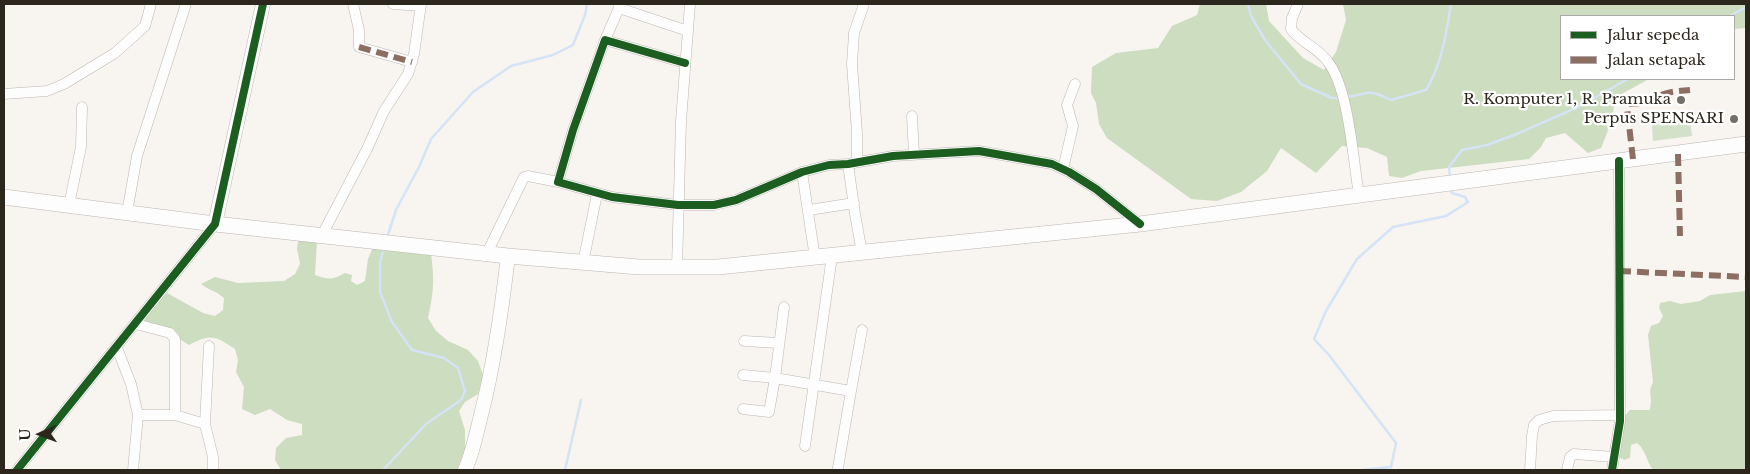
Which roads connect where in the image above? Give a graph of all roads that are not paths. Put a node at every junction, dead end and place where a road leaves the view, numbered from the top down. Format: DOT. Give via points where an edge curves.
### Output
graph roads {
  1 [pos="151,4"];
  2 [pos="186,4"];
  3 [pos="262,4"];
  4 [pos="353,4"];
  5 [pos="393,4"];
  6 [pos="690,4"];
  7 [pos="1298,4"];
  8 [pos="421,5"];
  9 [pos="619,6"];
  10 [pos="863,7"];
  11 [pos="688,31"];
  12 [pos="605,40"];
  13 [pos="412,62"];
  14 [pos="685,63"];
  15 [pos="1074,84"];
  16 [pos="4,94"];
  17 [pos="82,107"];
  18 [pos="912,116"];
  19 [pos="1746,144"];
  20 [pos="914,154"];
  21 [pos="1619,161"];
  22 [pos="852,163"];
  23 [pos="1063,169"];
  24 [pos="802,172"];
  25 [pos="558,182"];
  26 [pos="598,194"];
  27 [pos="1359,195"];
  28 [pos="4,197"];
  29 [pos="854,203"];
  30 [pos="69,205"];
  31 [pos="678,205"];
  32 [pos="809,210"];
  33 [pos="127,213"];
  34 [pos="215,224"];
  35 [pos="1140,224"];
  36 [pos="322,235"];
  37 [pos="487,253"];
  38 [pos="862,253"];
  39 [pos="508,256"];
  40 [pos="832,256"];
  41 [pos="815,258"];
  42 [pos="583,263"];
  43 [pos="677,268"];
  44 [pos="784,307"];
  45 [pos="136,324"];
  46 [pos="862,330"];
  47 [pos="744,341"];
  48 [pos="778,343"];
  49 [pos="209,346"];
  50 [pos="118,348"];
  51 [pos="743,375"];
  52 [pos="775,378"];
  53 [pos="815,384"];
  54 [pos="851,391"];
  55 [pos="743,409"];
  56 [pos="138,415"];
  57 [pos="175,415"];
  58 [pos="1619,415"];
  59 [pos="206,424"];
  60 [pos="805,446"];
  61 [pos="1614,457"];
  62 [pos="838,468"];
  63 [pos="17,470"];
  64 [pos="133,470"];
  65 [pos="214,470"];
  66 [pos="465,470"];
  67 [pos="1530,470"];
  68 [pos="1567,470"];
  69 [pos="1612,470"];
  1 -- 16 [label="street" via="145,26 115,53 48,91"];
  2 -- 33 [label="street" via="137,156"];
  3 -- 34 [label="street"];
  4 -- 13 [label="street" via="359,47"];
  5 -- 8 [label="street"];
  6 -- 11 [label="street"];
  7 -- 27 [label="street" via="1291,29 1326,59 1341,89"];
  8 -- 13 [label="street"];
  9 -- 11 [label="street"];
  9 -- 12 [label="street"];
  10 -- 22 [label="street" via="854,33 852,64 858,133"];
  11 -- 14 [label="street"];
  12 -- 14 [label="street"];
  12 -- 25 [label="street"];
  13 -- 36 [label="street"];
  14 -- 31 [label="street"];
  15 -- 23 [label="street" via="1067,105 1073,126"];
  17 -- 30 [label="street" via="81,147"];
  18 -- 20 [label="street"];
  19 -- 21 [label="main road"];
  20 -- 22 [label="street"];
  20 -- 23 [label="street" via="978,151 1052,164"];
  21 -- 27 [label="main road"];
  21 -- 58 [label="street"];
  22 -- 24 [label="street"];
  22 -- 29 [label="street"];
  23 -- 35 [label="street" via="1096,189"];
  24 -- 31 [label="street" via="736,200 714,205"];
  24 -- 32 [label="street"];
  25 -- 26 [label="street"];
  25 -- 37 [label="street" via="524,177"];
  26 -- 31 [label="street"];
  26 -- 42 [label="street"];
  27 -- 35 [label="main road"];
  28 -- 30 [label="main road"];
  29 -- 32 [label="street"];
  29 -- 38 [label="street"];
  30 -- 33 [label="main road"];
  31 -- 43 [label="street"];
  32 -- 41 [label="street"];
  33 -- 34 [label="main road"];
  34 -- 36 [label="main road"];
  34 -- 45 [label="street"];
  35 -- 38 [label="main road"];
  36 -- 37 [label="main road"];
  37 -- 39 [label="main road"];
  38 -- 40 [label="main road"];
  39 -- 42 [label="main road"];
  39 -- 66 [label="street" via="492,372"];
  40 -- 41 [label="main road"];
  40 -- 53 [label="street"];
  41 -- 43 [label="main road" via="718,268"];
  42 -- 43 [label="main road"];
  44 -- 48 [label="street"];
  45 -- 50 [label="street"];
  45 -- 57 [label="street" via="170,333 175,339"];
  46 -- 54 [label="street"];
  47 -- 48 [label="street"];
  48 -- 52 [label="street"];
  49 -- 59 [label="street"];
  50 -- 56 [label="street"];
  50 -- 63 [label="street"];
  51 -- 52 [label="street"];
  52 -- 53 [label="street"];
  52 -- 55 [label="street" via="769,412"];
  53 -- 54 [label="street"];
  53 -- 60 [label="street"];
  54 -- 62 [label="street"];
  56 -- 57 [label="street"];
  56 -- 64 [label="street"];
  57 -- 59 [label="street"];
  58 -- 61 [label="street"];
  58 -- 67 [label="street" via="1553,416 1539,420 1534,425 1532,436"];
  59 -- 65 [label="street"];
  61 -- 68 [label="street" via="1574,454"];
  61 -- 69 [label="street"];
}
